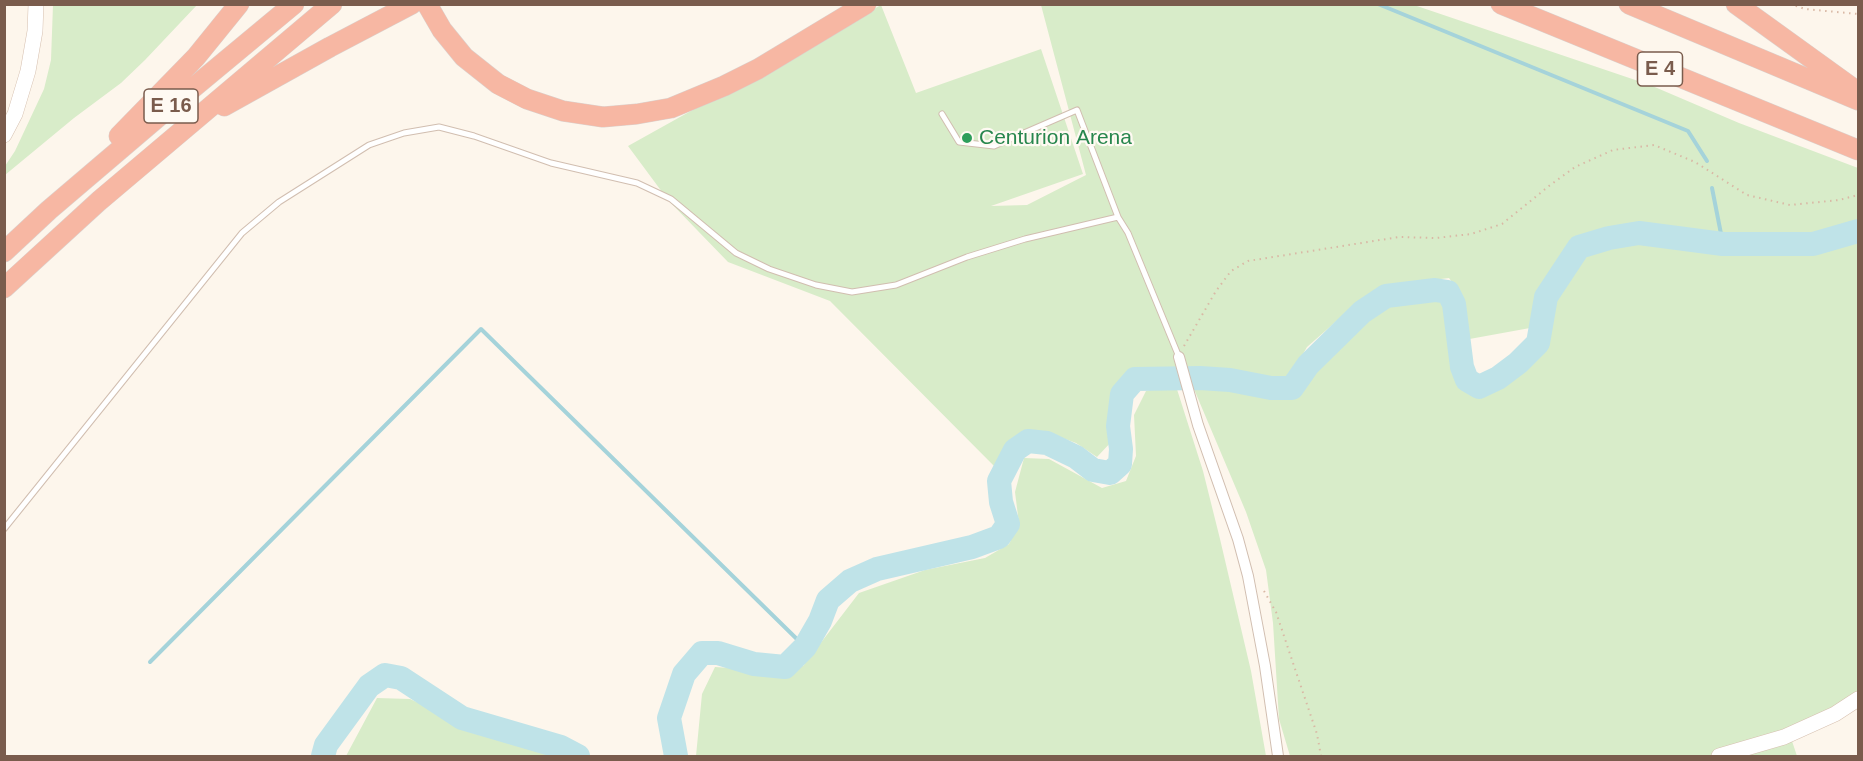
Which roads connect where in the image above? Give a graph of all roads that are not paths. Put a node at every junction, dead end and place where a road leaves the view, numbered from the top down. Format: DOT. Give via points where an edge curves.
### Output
graph roads {
  1 [pos="36,4"];
  2 [pos="239,4"];
  3 [pos="294,4"];
  4 [pos="333,4"];
  5 [pos="412,4"];
  6 [pos="427,4"];
  7 [pos="866,4"];
  8 [pos="1491,4"];
  9 [pos="1501,4"];
  10 [pos="1629,4"];
  11 [pos="1736,4"];
  12 [pos="1520,12"];
  13 [pos="1858,92"];
  14 [pos="1858,100"];
  15 [pos="942,114"];
  16 [pos="180,131"];
  17 [pos="4,135"];
  18 [pos="1858,150"];
  19 [pos="49,210"];
  20 [pos="1118,217"];
  21 [pos="4,252"];
  22 [pos="4,288"];
  23 [pos="1179,357"];
  24 [pos="4,529"];
  25 [pos="1858,699"];
  26 [pos="1278,756"];
  27 [pos="1719,756"];
  1 -- 17 [label="street" via="28,71"];
  2 -- 19 [label="highway" via="196,57"];
  3 -- 19 [label="highway, E 16"];
  4 -- 16 [label="highway, E 16"];
  5 -- 16 [label="highway"];
  6 -- 7 [label="highway" via="464,57 498,84 554,108 603,117 671,108 724,86"];
  8 -- 12 [label="highway"];
  9 -- 12 [label="highway, E 4"];
  10 -- 14 [label="highway, E 4"];
  11 -- 13 [label="highway"];
  12 -- 18 [label="highway, E 4"];
  15 -- 20 [label="lane" via="959,142 994,146 1077,110"];
  16 -- 22 [label="highway, E 16"];
  19 -- 21 [label="highway, E 16"];
  20 -- 23 [label="lane"];
  20 -- 24 [label="lane" via="1025,239 896,285 852,292 807,282 736,253 671,199 637,183 551,163 440,127 404,133 369,145 279,202 242,233"];
  23 -- 26 [label="street" via="1248,576"];
  25 -- 27 [label="street" via="1784,737"];
}
